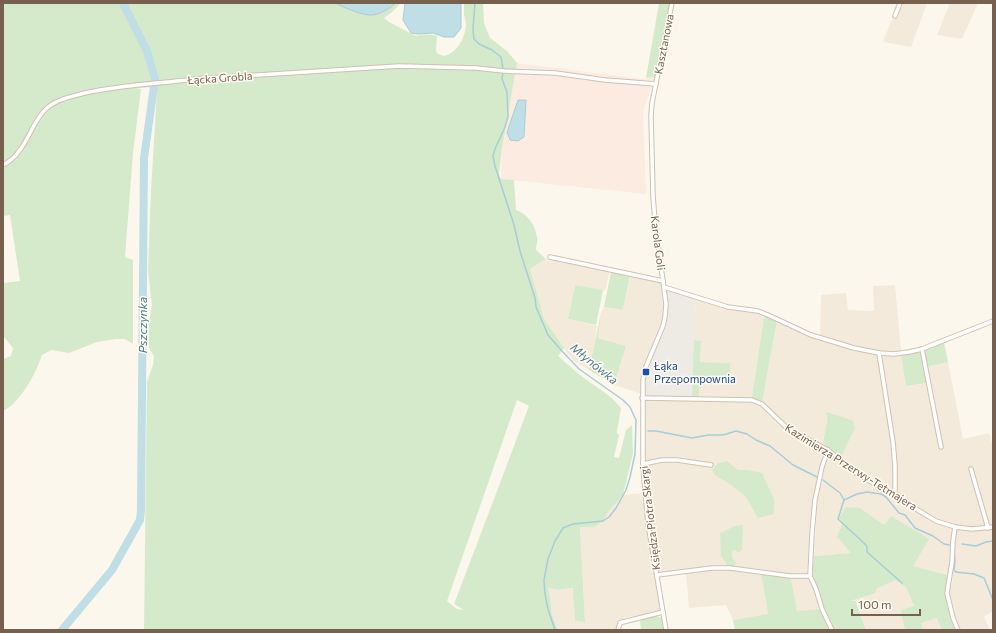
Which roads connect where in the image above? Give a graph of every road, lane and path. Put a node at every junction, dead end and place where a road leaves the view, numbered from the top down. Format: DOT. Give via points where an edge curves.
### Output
graph roads {
  1 [pos="672,3"];
  2 [pos="900,3"];
  3 [pos="895,16"];
  4 [pos="656,84"];
  5 [pos="3,165"];
  6 [pos="550,257"];
  7 [pos="663,281"];
  8 [pos="664,287"];
  9 [pos="993,321"];
  10 [pos="922,349"];
  11 [pos="879,353"];
  12 [pos="642,398"];
  13 [pos="941,447"];
  14 [pos="828,450"];
  15 [pos="643,464"];
  16 [pos="711,465"];
  17 [pos="971,469"];
  18 [pos="894,495"];
  19 [pos="954,527"];
  20 [pos="993,527"];
  21 [pos="988,528"];
  22 [pos="657,575"];
  23 [pos="810,576"];
  24 [pos="663,612"];
  25 [pos="618,630"];
  26 [pos="666,630"];
  27 [pos="832,630"];
  28 [pos="958,630"];
  1 -- 4 [label="street, Kasztanowa"];
  2 -- 3 [label="street"];
  4 -- 5 [label="street, Łącka Grobla" via="555,73 399,66 137,84 70,97 46,108 19,152"];
  4 -- 7 [label="street, Karola Goli" via="651,116 653,196"];
  6 -- 7 [label="street"];
  7 -- 8 [label="street, Karola Goli"];
  8 -- 11 [label="street" via="728,307 768,314 811,335"];
  8 -- 12 [label="street, Karola Goli" via="665,317 645,369"];
  9 -- 10 [label="street"];
  10 -- 11 [label="street" via="894,354"];
  10 -- 13 [label="street"];
  11 -- 18 [label="street" via="893,442"];
  12 -- 14 [label="street, Kazimierza Przerwy-Tetmajera" via="752,400 762,404 788,429"];
  12 -- 15 [label="street, Księdza Piotra Skargi"];
  14 -- 18 [label="street, Kazimierza Przerwy-Tetmajera" via="856,473"];
  14 -- 23 [label="street" via="815,500"];
  15 -- 16 [label="street" via="677,460"];
  15 -- 22 [label="street, Księdza Piotra Skargi" via="648,524"];
  17 -- 21 [label="street"];
  18 -- 19 [label="street, Kazimierza Przerwy-Tetmajera" via="936,521"];
  19 -- 21 [label="street, Kazimierza Przerwy-Tetmajera"];
  19 -- 28 [label="street" via="947,593"];
  20 -- 21 [label="street, Kazimierza Przerwy-Tetmajera"];
  22 -- 23 [label="street" via="730,568"];
  22 -- 24 [label="street, Księdza Piotra Skargi"];
  23 -- 27 [label="street"];
  24 -- 25 [label="street" via="623,622"];
  24 -- 26 [label="street, Księdza Piotra Skargi"];
}
